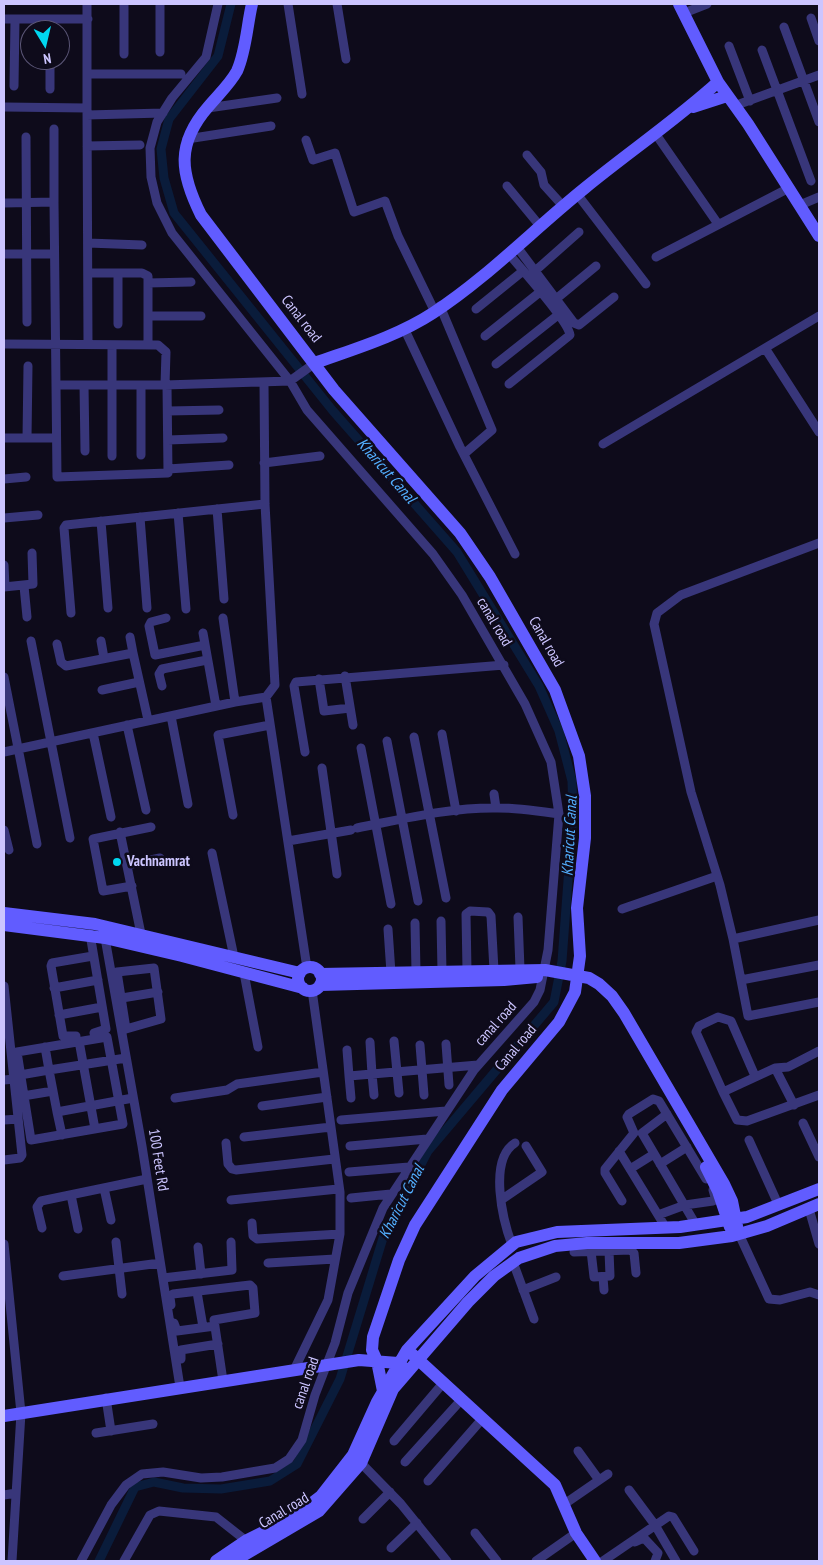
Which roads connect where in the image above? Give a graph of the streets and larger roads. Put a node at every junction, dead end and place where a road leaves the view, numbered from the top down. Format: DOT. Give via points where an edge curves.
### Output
graph roads {
  1 [pos="87,4"];
  2 [pos="124,4"];
  3 [pos="160,4"];
  4 [pos="218,4"];
  5 [pos="252,4"];
  6 [pos="288,4"];
  7 [pos="337,4"];
  8 [pos="707,4"];
  9 [pos="681,8"];
  10 [pos="811,18"];
  11 [pos="4,19"];
  12 [pos="15,19"];
  13 [pos="88,19"];
  14 [pos="50,20"];
  15 [pos="784,27"];
  16 [pos="819,41"];
  17 [pos="730,46"];
  18 [pos="762,50"];
  19 [pos="160,52"];
  20 [pos="124,54"];
  21 [pos="346,59"];
  22 [pos="50,70"];
  23 [pos="87,74"];
  24 [pos="182,74"];
  25 [pos="819,75"];
  26 [pos="804,80"];
  27 [pos="718,82"];
  28 [pos="14,86"];
  29 [pos="50,90"];
  30 [pos="776,91"];
  31 [pos="302,94"];
  32 [pos="277,98"];
  33 [pos="731,101"];
  34 [pos="750,101"];
  35 [pos="4,107"];
  36 [pos="208,108"];
  37 [pos="688,109"];
  38 [pos="87,112"];
  39 [pos="163,113"];
  40 [pos="819,122"];
  41 [pos="271,126"];
  42 [pos="54,129"];
  43 [pos="655,133"];
  44 [pos="26,138"];
  45 [pos="187,139"];
  46 [pos="306,140"];
  47 [pos="140,145"];
  48 [pos="88,146"];
  49 [pos="527,155"];
  50 [pos="811,180"];
  51 [pos="507,186"];
  52 [pos="789,188"];
  53 [pos="577,194"];
  54 [pos="819,197"];
  55 [pos="26,202"];
  56 [pos="54,202"];
  57 [pos="4,203"];
  58 [pos="800,205"];
  59 [pos="563,206"];
  60 [pos="718,224"];
  61 [pos="540,226"];
  62 [pos="579,232"];
  63 [pos="819,236"];
  64 [pos="88,243"];
  65 [pos="142,245"];
  66 [pos="513,251"];
  67 [pos="4,254"];
  68 [pos="26,254"];
  69 [pos="54,254"];
  70 [pos="656,257"];
  71 [pos="596,266"];
  72 [pos="535,271"];
  73 [pos="523,272"];
  74 [pos="118,273"];
  75 [pos="88,274"];
  76 [pos="191,282"];
  77 [pos="148,283"];
  78 [pos="646,284"];
  79 [pos="540,292"];
  80 [pos="614,297"];
  81 [pos="556,299"];
  82 [pos="437,309"];
  83 [pos="476,310"];
  84 [pos="558,314"];
  85 [pos="148,316"];
  86 [pos="201,316"];
  87 [pos="819,316"];
  88 [pos="27,322"];
  89 [pos="118,324"];
  90 [pos="404,328"];
  91 [pos="485,336"];
  92 [pos="4,344"];
  93 [pos="54,344"];
  94 [pos="88,344"];
  95 [pos="112,345"];
  96 [pos="148,345"];
  97 [pos="765,348"];
  98 [pos="496,364"];
  99 [pos="28,366"];
  100 [pos="312,366"];
  101 [pos="264,383"];
  102 [pos="291,384"];
  103 [pos="509,384"];
  104 [pos="56,385"];
  105 [pos="84,385"];
  106 [pos="112,385"];
  107 [pos="141,385"];
  108 [pos="166,385"];
  109 [pos="219,410"];
  110 [pos="168,411"];
  111 [pos="819,432"];
  112 [pos="4,438"];
  113 [pos="27,438"];
  114 [pos="56,438"];
  115 [pos="223,438"];
  116 [pos="168,440"];
  117 [pos="603,444"];
  118 [pos="85,451"];
  119 [pos="140,454"];
  120 [pos="464,454"];
  121 [pos="112,456"];
  122 [pos="320,456"];
  123 [pos="264,463"];
  124 [pos="229,465"];
  125 [pos="168,469"];
  126 [pos="26,477"];
  127 [pos="4,479"];
  128 [pos="264,504"];
  129 [pos="217,509"];
  130 [pos="178,513"];
  131 [pos="38,515"];
  132 [pos="140,517"];
  133 [pos="4,518"];
  134 [pos="101,521"];
  135 [pos="819,544"];
  136 [pos="32,553"];
  137 [pos="515,554"];
  138 [pos="4,566"];
  139 [pos="24,586"];
  140 [pos="4,587"];
  141 [pos="224,599"];
  142 [pos="108,608"];
  143 [pos="147,608"];
  144 [pos="186,609"];
  145 [pos="71,612"];
  146 [pos="27,617"];
  147 [pos="166,618"];
  148 [pos="223,618"];
  149 [pos="203,633"];
  150 [pos="130,638"];
  151 [pos="101,641"];
  152 [pos="31,642"];
  153 [pos="57,644"];
  154 [pos="205,645"];
  155 [pos="133,653"];
  156 [pos="104,658"];
  157 [pos="208,660"];
  158 [pos="504,665"];
  159 [pos="346,676"];
  160 [pos="4,677"];
  161 [pos="319,679"];
  162 [pos="140,682"];
  163 [pos="162,686"];
  164 [pos="102,690"];
  165 [pos="266,697"];
  166 [pos="235,702"];
  167 [pos="216,706"];
  168 [pos="350,708"];
  169 [pos="171,716"];
  170 [pos="148,720"];
  171 [pos="127,725"];
  172 [pos="270,725"];
  173 [pos="353,726"];
  174 [pos="93,733"];
  175 [pos="442,734"];
  176 [pos="414,737"];
  177 [pos="387,741"];
  178 [pos="50,743"];
  179 [pos="361,748"];
  180 [pos="18,749"];
  181 [pos="4,752"];
  182 [pos="305,752"];
  183 [pos="322,768"];
  184 [pos="494,794"];
  185 [pos="188,804"];
  186 [pos="496,808"];
  187 [pos="146,810"];
  188 [pos="456,811"];
  189 [pos="430,814"];
  190 [pos="559,814"];
  191 [pos="233,815"];
  192 [pos="111,817"];
  193 [pos="401,819"];
  194 [pos="375,825"];
  195 [pos="151,827"];
  196 [pos="4,830"];
  197 [pos="120,832"];
  198 [pos="332,833"];
  199 [pos="70,838"];
  200 [pos="288,840"];
  201 [pos="37,844"];
  202 [pos="9,850"];
  203 [pos="212,853"];
  204 [pos="160,858"];
  205 [pos="127,865"];
  206 [pos="337,874"];
  207 [pos="717,876"];
  208 [pos="132,886"];
  209 [pos="446,898"];
  210 [pos="418,901"];
  211 [pos="391,904"];
  212 [pos="622,909"];
  213 [pos="4,913"];
  214 [pos="518,917"];
  215 [pos="819,920"];
  216 [pos="441,921"];
  217 [pos="415,923"];
  218 [pos="4,925"];
  219 [pos="388,929"];
  220 [pos="90,934"];
  221 [pos="141,934"];
  222 [pos="105,938"];
  223 [pos="733,939"];
  224 [pos="94,956"];
  225 [pos="234,957"];
  226 [pos="819,965"];
  227 [pos="520,969"];
  228 [pos="303,970"];
  229 [pos="494,970"];
  230 [pos="467,971"];
  231 [pos="416,972"];
  232 [pos="442,972"];
  233 [pos="244,973"];
  234 [pos="391,973"];
  235 [pos="544,973"];
  236 [pos="98,980"];
  237 [pos="576,980"];
  238 [pos="741,980"];
  239 [pos="314,984"];
  240 [pos="4,986"];
  241 [pos="54,988"];
  242 [pos="158,992"];
  243 [pos="118,999"];
  244 [pos="5,1001"];
  245 [pos="819,1002"];
  246 [pos="102,1007"];
  247 [pos="59,1015"];
  248 [pos="748,1016"];
  249 [pos="731,1021"];
  250 [pos="7,1039"];
  251 [pos="79,1041"];
  252 [pos="394,1041"];
  253 [pos="370,1042"];
  254 [pos="446,1044"];
  255 [pos="420,1045"];
  256 [pos="45,1047"];
  257 [pos="258,1047"];
  258 [pos="346,1050"];
  259 [pos="819,1051"];
  260 [pos="126,1058"];
  261 [pos="112,1060"];
  262 [pos="83,1064"];
  263 [pos="478,1065"];
  264 [pos="447,1068"];
  265 [pos="775,1068"];
  266 [pos="49,1070"];
  267 [pos="422,1070"];
  268 [pos="324,1072"];
  269 [pos="397,1072"];
  270 [pos="372,1074"];
  271 [pos="349,1076"];
  272 [pos="756,1076"];
  273 [pos="17,1077"];
  274 [pos="4,1080"];
  275 [pos="449,1085"];
  276 [pos="53,1091"];
  277 [pos="723,1092"];
  278 [pos="399,1093"];
  279 [pos="374,1095"];
  280 [pos="424,1095"];
  281 [pos="23,1096"];
  282 [pos="819,1096"];
  283 [pos="327,1097"];
  284 [pos="133,1098"];
  285 [pos="175,1098"];
  286 [pos="351,1098"];
  287 [pos="119,1101"];
  288 [pos="794,1105"];
  289 [pos="91,1106"];
  290 [pos="262,1106"];
  291 [pos="446,1111"];
  292 [pos="57,1112"];
  293 [pos="667,1114"];
  294 [pos="18,1118"];
  295 [pos="4,1120"];
  296 [pos="341,1120"];
  297 [pos="803,1123"];
  298 [pos="331,1127"];
  299 [pos="95,1129"];
  300 [pos="62,1135"];
  301 [pos="244,1137"];
  302 [pos="427,1139"];
  303 [pos="749,1140"];
  304 [pos="515,1142"];
  305 [pos="226,1143"];
  306 [pos="350,1146"];
  307 [pos="526,1146"];
  308 [pos="687,1147"];
  309 [pos="619,1151"];
  310 [pos="654,1154"];
  311 [pos="819,1157"];
  312 [pos="334,1159"];
  313 [pos="4,1160"];
  314 [pos="660,1164"];
  315 [pos="409,1166"];
  316 [pos="630,1169"];
  317 [pos="349,1172"];
  318 [pos="147,1179"];
  319 [pos="104,1188"];
  320 [pos="338,1189"];
  321 [pos="819,1189"];
  322 [pos="391,1194"];
  323 [pos="71,1195"];
  324 [pos="351,1198"];
  325 [pos="230,1200"];
  326 [pos="501,1200"];
  327 [pos="622,1201"];
  328 [pos="778,1204"];
  329 [pos="685,1205"];
  330 [pos="814,1207"];
  331 [pos="658,1215"];
  332 [pos="732,1219"];
  333 [pos="111,1220"];
  334 [pos="252,1223"];
  335 [pos="696,1225"];
  336 [pos="42,1228"];
  337 [pos="78,1228"];
  338 [pos="666,1228"];
  339 [pos="340,1234"];
  340 [pos="736,1235"];
  341 [pos="116,1242"];
  342 [pos="231,1242"];
  343 [pos="4,1244"];
  344 [pos="819,1244"];
  345 [pos="512,1245"];
  346 [pos="198,1247"];
  347 [pos="600,1249"];
  348 [pos="574,1252"];
  349 [pos="335,1259"];
  350 [pos="512,1262"];
  351 [pos="160,1263"];
  352 [pos="268,1263"];
  353 [pos="120,1269"];
  354 [pos="636,1273"];
  355 [pos="201,1274"];
  356 [pos="63,1276"];
  357 [pos="556,1277"];
  358 [pos="603,1277"];
  359 [pos="163,1278"];
  360 [pos="523,1290"];
  361 [pos="604,1290"];
  362 [pos="197,1292"];
  363 [pos="122,1294"];
  364 [pos="819,1295"];
  365 [pos="8,1315"];
  366 [pos="534,1320"];
  367 [pos="215,1326"];
  368 [pos="203,1327"];
  369 [pos="218,1344"];
  370 [pos="407,1350"];
  371 [pos="418,1359"];
  372 [pos="377,1361"];
  373 [pos="181,1363"];
  374 [pos="328,1364"];
  375 [pos="403,1367"];
  376 [pos="294,1370"];
  377 [pos="223,1381"];
  378 [pos="444,1382"];
  379 [pos="180,1387"];
  380 [pos="383,1391"];
  381 [pos="106,1398"];
  382 [pos="462,1398"];
  383 [pos="21,1413"];
  384 [pos="4,1416"];
  385 [pos="483,1418"];
  386 [pos="152,1424"];
  387 [pos="111,1431"];
  388 [pos="96,1433"];
  389 [pos="394,1441"];
  390 [pos="578,1451"];
  391 [pos="406,1462"];
  392 [pos="361,1463"];
  393 [pos="608,1474"];
  394 [pos="599,1480"];
  395 [pos="428,1481"];
  396 [pos="629,1490"];
  397 [pos="390,1492"];
  398 [pos="16,1493"];
  399 [pos="4,1495"];
  400 [pos="563,1505"];
  401 [pos="363,1520"];
  402 [pos="417,1524"];
  403 [pos="655,1525"];
  404 [pos="475,1533"];
  405 [pos="576,1533"];
  406 [pos="251,1544"];
  407 [pos="628,1547"];
  408 [pos="391,1548"];
  409 [pos="694,1551"];
  410 [pos="12,1561"];
  411 [pos="81,1561"];
  412 [pos="124,1561"];
  413 [pos="216,1561"];
  414 [pos="234,1561"];
  415 [pos="447,1561"];
  416 [pos="497,1561"];
  417 [pos="539,1561"];
  418 [pos="595,1561"];
  419 [pos="603,1561"];
  420 [pos="655,1561"];
  421 [pos="676,1561"];
  1 -- 13 [label="street"];
  2 -- 20 [label="street"];
  3 -- 19 [label="street"];
  4 -- 39 [label="street, canal road" via="206,57"];
  5 -- 36 [label="street, Canal road" via="238,69"];
  6 -- 31 [label="street"];
  7 -- 21 [label="street"];
  8 -- 9 [label="street"];
  9 -- 27 [label="street"];
  10 -- 16 [label="street"];
  11 -- 12 [label="street"];
  12 -- 14 [label="street"];
  12 -- 28 [label="street"];
  13 -- 14 [label="street"];
  13 -- 23 [label="street"];
  15 -- 26 [label="street"];
  17 -- 34 [label="street"];
  18 -- 30 [label="street"];
  22 -- 29 [label="street"];
  23 -- 24 [label="street"];
  23 -- 38 [label="street"];
  25 -- 26 [label="street"];
  26 -- 30 [label="street"];
  26 -- 40 [label="street"];
  27 -- 33 [label="street"];
  27 -- 37 [label="street"];
  30 -- 34 [label="street"];
  30 -- 50 [label="street"];
  32 -- 36 [label="street"];
  33 -- 34 [label="street"];
  33 -- 37 [label="street"];
  33 -- 52 [label="street"];
  35 -- 38 [label="street"];
  36 -- 45 [label="street, Canal road"];
  37 -- 43 [label="street"];
  38 -- 39 [label="street"];
  38 -- 48 [label="street"];
  39 -- 102 [label="street, canal road" via="150,148 151,177 157,202 172,233"];
  41 -- 45 [label="street"];
  42 -- 56 [label="street"];
  43 -- 53 [label="street"];
  43 -- 60 [label="street"];
  44 -- 55 [label="street"];
  45 -- 100 [label="street, Canal road" via="185,173 189,191 201,215"];
  46 -- 82 [label="street" via="313,160 335,153 354,212 386,201 398,236"];
  47 -- 48 [label="street"];
  48 -- 64 [label="street"];
  49 -- 59 [label="street" via="542,172 544,185"];
  51 -- 61 [label="street"];
  52 -- 58 [label="street"];
  52 -- 60 [label="street"];
  53 -- 59 [label="street"];
  53 -- 78 [label="street"];
  54 -- 58 [label="street"];
  55 -- 56 [label="street"];
  55 -- 57 [label="street"];
  55 -- 68 [label="street"];
  56 -- 69 [label="street"];
  58 -- 63 [label="street"];
  59 -- 61 [label="street"];
  60 -- 70 [label="street"];
  61 -- 66 [label="street"];
  62 -- 72 [label="street"];
  64 -- 65 [label="street"];
  64 -- 75 [label="street"];
  66 -- 72 [label="street"];
  66 -- 73 [label="street"];
  66 -- 82 [label="street"];
  67 -- 68 [label="street"];
  68 -- 69 [label="street"];
  68 -- 88 [label="street"];
  69 -- 93 [label="street"];
  71 -- 81 [label="street"];
  72 -- 81 [label="street"];
  73 -- 79 [label="street"];
  73 -- 83 [label="street"];
  74 -- 75 [label="street"];
  74 -- 77 [label="street" via="146,274"];
  74 -- 89 [label="street"];
  75 -- 94 [label="street"];
  76 -- 77 [label="street"];
  77 -- 85 [label="street"];
  79 -- 84 [label="street"];
  79 -- 91 [label="street"];
  80 -- 81 [label="street" via="579,325"];
  82 -- 90 [label="street"];
  82 -- 120 [label="street" via="492,430"];
  84 -- 98 [label="street"];
  84 -- 103 [label="street" via="570,335"];
  85 -- 86 [label="street"];
  85 -- 96 [label="street"];
  87 -- 97 [label="street"];
  90 -- 100 [label="street"];
  90 -- 120 [label="street"];
  92 -- 93 [label="street"];
  93 -- 94 [label="street"];
  93 -- 104 [label="street"];
  94 -- 95 [label="street"];
  95 -- 96 [label="street"];
  95 -- 106 [label="street"];
  96 -- 108 [label="street" via="158,345 166,352"];
  97 -- 111 [label="street"];
  97 -- 117 [label="street"];
  99 -- 113 [label="street"];
  100 -- 102 [label="street"];
  100 -- 237 [label="street, Canal road" via="460,533 490,577 555,690 579,756 585,796 585,838 577,908 580,956"];
  101 -- 102 [label="street"];
  101 -- 108 [label="street"];
  101 -- 123 [label="street"];
  102 -- 158 [label="street, canal road" via="307,410 433,554"];
  104 -- 105 [label="street"];
  104 -- 114 [label="street"];
  105 -- 106 [label="street"];
  105 -- 118 [label="street"];
  106 -- 107 [label="street"];
  106 -- 121 [label="street"];
  107 -- 108 [label="street"];
  107 -- 119 [label="street"];
  108 -- 110 [label="street"];
  109 -- 110 [label="street"];
  110 -- 116 [label="street"];
  112 -- 113 [label="street"];
  113 -- 114 [label="street"];
  114 -- 125 [label="street" via="57,477 162,474 168,473"];
  115 -- 116 [label="street"];
  116 -- 125 [label="street"];
  120 -- 137 [label="street"];
  122 -- 123 [label="street"];
  123 -- 128 [label="street"];
  124 -- 125 [label="street"];
  126 -- 127 [label="street"];
  128 -- 129 [label="street"];
  128 -- 165 [label="street" via="275,685"];
  129 -- 130 [label="street"];
  129 -- 141 [label="street"];
  130 -- 132 [label="street"];
  130 -- 144 [label="street"];
  131 -- 133 [label="street"];
  132 -- 134 [label="street"];
  132 -- 143 [label="street"];
  134 -- 142 [label="street"];
  134 -- 145 [label="street" via="64,527"];
  135 -- 207 [label="street" via="681,595 657,613 654,624 662,666 691,792"];
  136 -- 139 [label="street" via="33,584"];
  138 -- 140 [label="street"];
  139 -- 140 [label="street"];
  139 -- 146 [label="street"];
  147 -- 154 [label="street" via="151,622 149,626 155,655"];
  148 -- 166 [label="street"];
  149 -- 154 [label="street"];
  150 -- 155 [label="street"];
  151 -- 156 [label="street"];
  152 -- 178 [label="street"];
  153 -- 156 [label="street" via="61,662 66,666"];
  154 -- 157 [label="street"];
  155 -- 156 [label="street"];
  155 -- 162 [label="street"];
  157 -- 163 [label="street" via="162,669 159,674"];
  157 -- 167 [label="street"];
  158 -- 159 [label="street"];
  158 -- 190 [label="street, canal road" via="551,762"];
  159 -- 161 [label="street"];
  159 -- 168 [label="street"];
  160 -- 180 [label="street"];
  161 -- 168 [label="street" via="324,711"];
  161 -- 182 [label="street" via="299,680 294,686"];
  162 -- 164 [label="street"];
  162 -- 170 [label="street"];
  165 -- 166 [label="street"];
  165 -- 172 [label="street"];
  166 -- 167 [label="street"];
  167 -- 169 [label="street"];
  168 -- 173 [label="street"];
  169 -- 170 [label="street"];
  169 -- 185 [label="street"];
  170 -- 171 [label="street"];
  171 -- 174 [label="street"];
  171 -- 187 [label="street"];
  172 -- 191 [label="street" via="218,735"];
  172 -- 200 [label="street"];
  174 -- 178 [label="street"];
  174 -- 192 [label="street"];
  175 -- 188 [label="street"];
  176 -- 189 [label="street"];
  177 -- 193 [label="street"];
  178 -- 180 [label="street"];
  178 -- 199 [label="street"];
  179 -- 194 [label="street"];
  180 -- 181 [label="street"];
  180 -- 201 [label="street"];
  183 -- 198 [label="street"];
  184 -- 186 [label="street"];
  186 -- 188 [label="street"];
  186 -- 190 [label="street"];
  188 -- 189 [label="street"];
  189 -- 193 [label="street"];
  189 -- 209 [label="street"];
  190 -- 235 [label="street, canal road"];
  193 -- 194 [label="street"];
  193 -- 210 [label="street"];
  194 -- 198 [label="street"];
  194 -- 211 [label="street"];
  195 -- 197 [label="street"];
  196 -- 202 [label="street"];
  197 -- 205 [label="street"];
  197 -- 208 [label="street" via="93,839 98,871 104,891"];
  198 -- 200 [label="street"];
  198 -- 206 [label="street"];
  200 -- 228 [label="street"];
  203 -- 225 [label="street"];
  204 -- 205 [label="street"];
  205 -- 208 [label="street"];
  207 -- 212 [label="street"];
  207 -- 223 [label="street"];
  208 -- 221 [label="street"];
  213 -- 221 [label="street" via="95,924"];
  214 -- 227 [label="street"];
  215 -- 223 [label="street"];
  216 -- 232 [label="street"];
  217 -- 231 [label="street"];
  218 -- 220 [label="street"];
  219 -- 234 [label="street"];
  220 -- 222 [label="street"];
  220 -- 224 [label="street"];
  221 -- 225 [label="street"];
  222 -- 233 [label="street"];
  222 -- 243 [label="street, 100 Feet Rd"];
  223 -- 238 [label="street"];
  224 -- 236 [label="street"];
  224 -- 241 [label="street" via="52,963"];
  225 -- 228 [label="street"];
  226 -- 238 [label="street"];
  227 -- 229 [label="street"];
  227 -- 235 [label="street"];
  228 -- 239 [label="street" via="314,968"];
  228 -- 239 [label="street" via="298,982"];
  229 -- 230 [label="street"];
  229 -- 230 [label="street" via="491,916 488,912 470,912 466,914"];
  230 -- 232 [label="street"];
  231 -- 232 [label="street"];
  231 -- 234 [label="street"];
  233 -- 239 [label="street"];
  233 -- 257 [label="street"];
  234 -- 239 [label="street"];
  235 -- 237 [label="street"];
  235 -- 239 [label="street" via="504,980"];
  235 -- 263 [label="street, canal road" via="534,1002"];
  236 -- 241 [label="street"];
  236 -- 246 [label="street"];
  237 -- 332 [label="street" via="593,988 615,1012 700,1156"];
  237 -- 372 [label="street, Canal road" via="569,1007 502,1090 415,1225 373,1337 372,1350"];
  238 -- 248 [label="street"];
  239 -- 268 [label="street"];
  240 -- 244 [label="street"];
  241 -- 247 [label="street"];
  242 -- 243 [label="street"];
  242 -- 243 [label="street" via="154,968 120,971 116,974"];
  242 -- 243 [label="street" via="161,1019 128,1028 125,1027"];
  243 -- 260 [label="street, 100 Feet Rd"];
  244 -- 250 [label="street"];
  245 -- 248 [label="street"];
  246 -- 247 [label="street"];
  246 -- 247 [label="street" via="105,1031 64,1038"];
  248 -- 249 [label="street"];
  249 -- 272 [label="street"];
  249 -- 277 [label="street" via="718,1017 699,1026 696,1032"];
  250 -- 273 [label="street"];
  251 -- 256 [label="street"];
  251 -- 261 [label="street" via="107,1037"];
  251 -- 262 [label="street"];
  252 -- 269 [label="street"];
  253 -- 270 [label="street"];
  254 -- 264 [label="street"];
  255 -- 267 [label="street"];
  256 -- 266 [label="street"];
  256 -- 273 [label="street" via="17,1052"];
  258 -- 271 [label="street"];
  259 -- 265 [label="street" via="788,1067"];
  260 -- 261 [label="street"];
  260 -- 284 [label="street, 100 Feet Rd"];
  261 -- 262 [label="street"];
  261 -- 287 [label="street"];
  262 -- 266 [label="street"];
  262 -- 289 [label="street"];
  263 -- 264 [label="street"];
  263 -- 291 [label="street, canal road"];
  264 -- 267 [label="street"];
  264 -- 275 [label="street"];
  265 -- 272 [label="street"];
  265 -- 288 [label="street"];
  266 -- 273 [label="street"];
  266 -- 276 [label="street"];
  267 -- 269 [label="street"];
  267 -- 280 [label="street"];
  268 -- 283 [label="street"];
  268 -- 285 [label="street" via="237,1084 227,1090"];
  269 -- 270 [label="street"];
  269 -- 278 [label="street"];
  270 -- 271 [label="street"];
  270 -- 279 [label="street"];
  271 -- 286 [label="street"];
  272 -- 277 [label="street"];
  273 -- 274 [label="street"];
  273 -- 281 [label="street"];
  273 -- 294 [label="street"];
  276 -- 281 [label="street"];
  276 -- 292 [label="street"];
  277 -- 288 [label="street" via="737,1120 757,1119"];
  281 -- 300 [label="street" via="31,1140"];
  282 -- 288 [label="street"];
  283 -- 290 [label="street"];
  283 -- 298 [label="street"];
  284 -- 287 [label="street"];
  284 -- 318 [label="street, 100 Feet Rd"];
  287 -- 289 [label="street"];
  287 -- 299 [label="street" via="123,1124"];
  289 -- 292 [label="street"];
  289 -- 299 [label="street"];
  291 -- 296 [label="street"];
  291 -- 302 [label="street, canal road"];
  292 -- 300 [label="street"];
  293 -- 308 [label="street"];
  293 -- 309 [label="street" via="657,1099 629,1114 634,1133"];
  293 -- 310 [label="street" via="642,1133"];
  294 -- 295 [label="street"];
  294 -- 313 [label="street" via="22,1157"];
  297 -- 311 [label="street"];
  298 -- 301 [label="street"];
  298 -- 312 [label="street"];
  299 -- 300 [label="street"];
  302 -- 306 [label="street"];
  302 -- 315 [label="street, canal road"];
  303 -- 328 [label="street"];
  304 -- 326 [label="street" via="504,1155"];
  305 -- 312 [label="street" via="228,1164 236,1170"];
  307 -- 326 [label="street" via="542,1172"];
  308 -- 314 [label="street"];
  308 -- 329 [label="street" via="715,1196 708,1204"];
  309 -- 316 [label="street"];
  309 -- 327 [label="street" via="605,1170"];
  310 -- 314 [label="street"];
  310 -- 316 [label="street"];
  312 -- 320 [label="street"];
  314 -- 329 [label="street"];
  315 -- 317 [label="street"];
  315 -- 322 [label="street, canal road"];
  316 -- 331 [label="street"];
  318 -- 319 [label="street"];
  318 -- 351 [label="street, 100 Feet Rd"];
  319 -- 323 [label="street"];
  319 -- 333 [label="street"];
  320 -- 325 [label="street"];
  320 -- 339 [label="street"];
  321 -- 328 [label="street"];
  322 -- 324 [label="street"];
  322 -- 374 [label="street, canal road" via="348,1293"];
  323 -- 336 [label="street" via="39,1202"];
  323 -- 337 [label="street"];
  326 -- 345 [label="street" via="504,1225"];
  328 -- 332 [label="street"];
  329 -- 331 [label="street"];
  329 -- 335 [label="street"];
  330 -- 340 [label="street, Canal road"];
  330 -- 344 [label="street"];
  331 -- 338 [label="street"];
  332 -- 335 [label="street"];
  332 -- 340 [label="street"];
  334 -- 339 [label="street" via="253,1236 257,1239"];
  335 -- 338 [label="street"];
  338 -- 345 [label="street" via="557,1232"];
  339 -- 349 [label="street"];
  340 -- 347 [label="street, Canal road"];
  340 -- 364 [label="street" via="769,1299 780,1300 810,1292"];
  341 -- 353 [label="street"];
  342 -- 355 [label="street" via="232,1270"];
  343 -- 365 [label="street"];
  345 -- 370 [label="street" via="475,1276"];
  346 -- 355 [label="street"];
  347 -- 348 [label="street"];
  347 -- 350 [label="street, Canal road" via="554,1246"];
  347 -- 354 [label="street" via="632,1251"];
  347 -- 358 [label="street" via="610,1274"];
  347 -- 358 [label="street" via="593,1276"];
  349 -- 352 [label="street"];
  349 -- 376 [label="street" via="328,1300"];
  350 -- 360 [label="street"];
  350 -- 371 [label="street, Canal road" via="481,1289"];
  351 -- 353 [label="street"];
  351 -- 359 [label="street, 100 Feet Rd"];
  353 -- 356 [label="street"];
  353 -- 363 [label="street"];
  355 -- 359 [label="street"];
  357 -- 360 [label="street"];
  358 -- 361 [label="street"];
  359 -- 379 [label="street, 100 Feet Rd"];
  360 -- 366 [label="street"];
  362 -- 367 [label="street" via="250,1285 253,1288 255,1313 216,1319"];
  362 -- 368 [label="street"];
  362 -- 368 [label="street" via="170,1297 174,1329"];
  365 -- 383 [label="street"];
  367 -- 368 [label="street"];
  367 -- 369 [label="street"];
  369 -- 373 [label="street" via="181,1350"];
  369 -- 377 [label="street"];
  370 -- 371 [label="street"];
  370 -- 375 [label="street"];
  371 -- 375 [label="street, Canal road"];
  371 -- 378 [label="street"];
  372 -- 374 [label="street"];
  372 -- 375 [label="street"];
  372 -- 380 [label="street, Canal road"];
  374 -- 376 [label="street"];
  374 -- 411 [label="street, canal road" via="302,1440 289,1459 275,1468 222,1478 163,1472 142,1474 126,1484 111,1505"];
  375 -- 380 [label="street"];
  375 -- 392 [label="street, Canal road"];
  376 -- 377 [label="street"];
  377 -- 379 [label="street"];
  378 -- 382 [label="street"];
  378 -- 389 [label="street"];
  379 -- 381 [label="street"];
  380 -- 406 [label="street" via="353,1455 321,1496"];
  381 -- 383 [label="street"];
  381 -- 387 [label="street"];
  382 -- 385 [label="street"];
  382 -- 391 [label="street"];
  383 -- 384 [label="street"];
  383 -- 398 [label="street"];
  385 -- 395 [label="street"];
  385 -- 400 [label="street" via="555,1485"];
  386 -- 387 [label="street"];
  387 -- 388 [label="street"];
  390 -- 394 [label="street"];
  392 -- 397 [label="street"];
  392 -- 406 [label="street, Canal road" via="319,1511"];
  393 -- 394 [label="street"];
  394 -- 400 [label="street"];
  396 -- 403 [label="street"];
  397 -- 401 [label="street"];
  397 -- 402 [label="street"];
  398 -- 399 [label="street"];
  398 -- 410 [label="street"];
  400 -- 405 [label="street"];
  402 -- 408 [label="street"];
  402 -- 415 [label="street"];
  403 -- 409 [label="street" via="673,1517"];
  403 -- 419 [label="street"];
  403 -- 421 [label="street"];
  404 -- 416 [label="street"];
  405 -- 417 [label="street"];
  405 -- 418 [label="street"];
  406 -- 412 [label="street, Canal road" via="216,1517 159,1511 150,1515"];
  406 -- 413 [label="street"];
  406 -- 414 [label="street"];
  407 -- 420 [label="street" via="644,1538 658,1553"];
}
